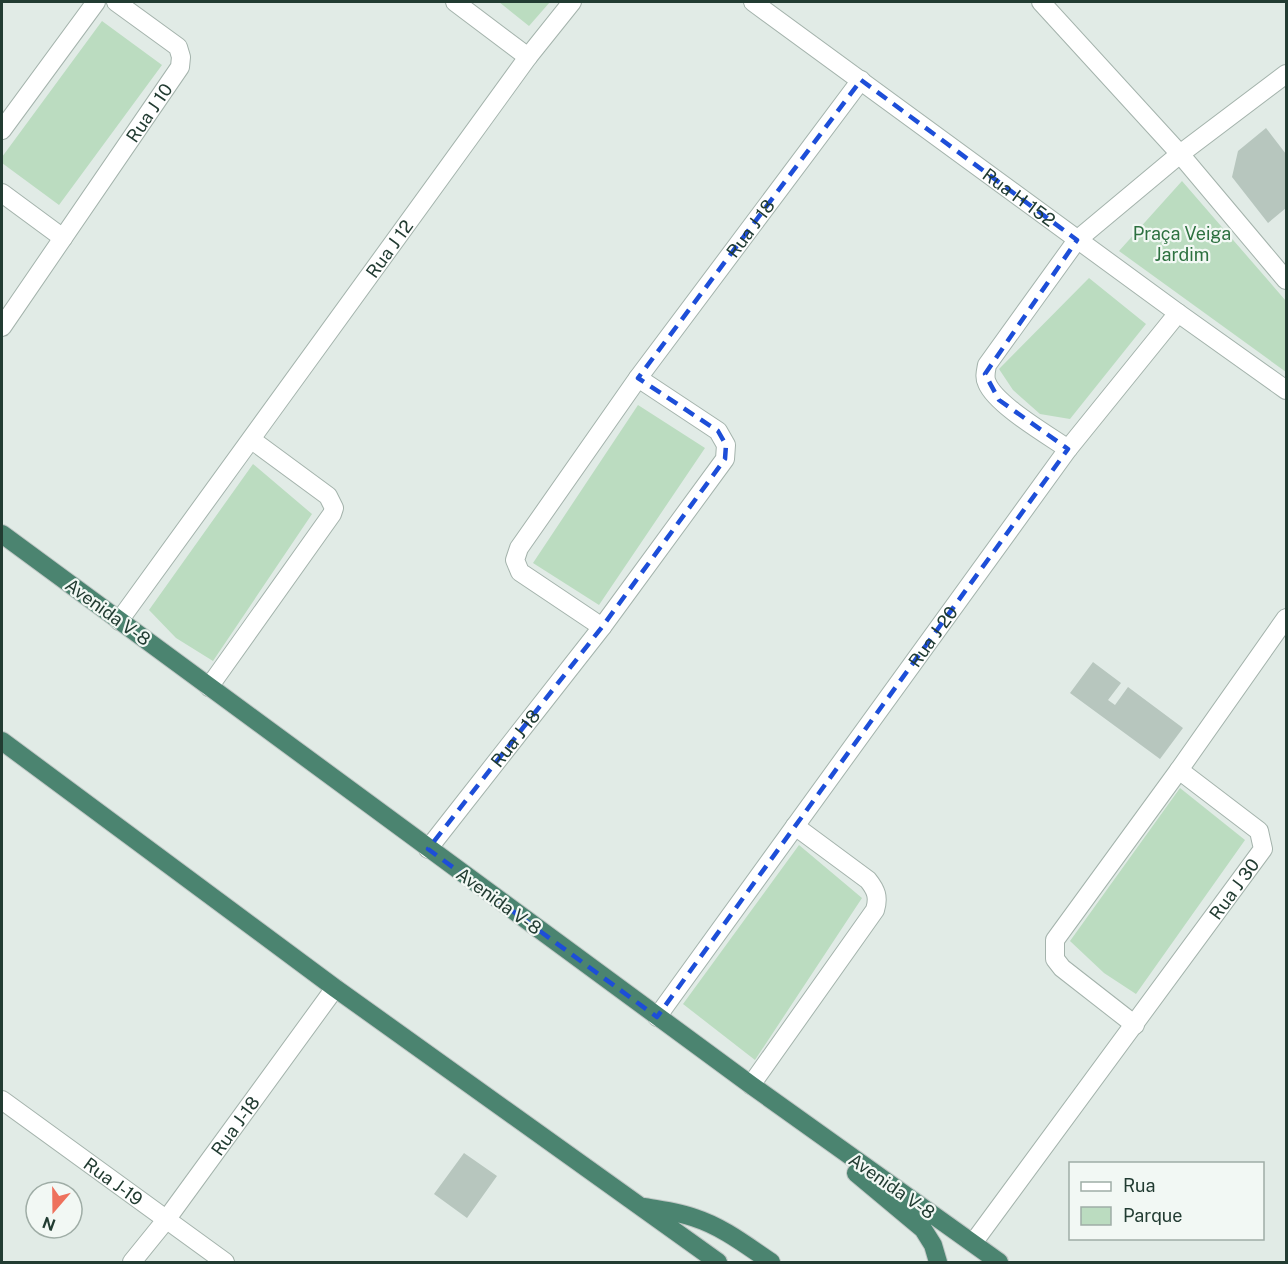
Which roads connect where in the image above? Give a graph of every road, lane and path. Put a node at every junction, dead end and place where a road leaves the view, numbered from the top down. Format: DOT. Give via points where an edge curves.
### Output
graph roads {
  1 [pos="96,2"];
  2 [pos="117,2"];
  3 [pos="455,2"];
  4 [pos="572,2"];
  5 [pos="753,2"];
  6 [pos="1041,2"];
  7 [pos="528,57"];
  8 [pos="1287,74"];
  9 [pos="861,80"];
  10 [pos="2,130"];
  11 [pos="1180,154"];
  12 [pos="2,193"];
  13 [pos="63,238"];
  14 [pos="1077,240"];
  15 [pos="1287,280"];
  16 [pos="1178,313"];
  17 [pos="2,327"];
  18 [pos="638,378"];
  19 [pos="1287,390"];
  20 [pos="252,440"];
  21 [pos="1068,449"];
  22 [pos="2,534"];
  23 [pos="1287,618"];
  24 [pos="119,621"];
  25 [pos="602,627"];
  26 [pos="209,687"];
  27 [pos="2,741"];
  28 [pos="1179,770"];
  29 [pos="795,826"];
  30 [pos="428,849"];
  31 [pos="335,988"];
  32 [pos="657,1017"];
  33 [pos="1134,1025"];
  34 [pos="751,1085"];
  35 [pos="2,1100"];
  36 [pos="840,1149"];
  37 [pos="638,1205"];
  38 [pos="166,1220"];
  39 [pos="973,1244"];
  40 [pos="132,1263"];
  41 [pos="225,1263"];
  42 [pos="718,1263"];
  43 [pos="771,1263"];
  44 [pos="938,1263"];
  45 [pos="999,1263"];
  1 -- 10 [label="street"];
  2 -- 13 [label="street, Rua J 10" via="178,47 180,67"];
  3 -- 7 [label="street"];
  4 -- 7 [label="street, Rua J 12"];
  5 -- 9 [label="street, Rua H 152"];
  6 -- 11 [label="street"];
  7 -- 20 [label="street, Rua J 12"];
  8 -- 11 [label="street"];
  9 -- 14 [label="street, Rua H 152"];
  9 -- 18 [label="street, Rua J 18"];
  11 -- 14 [label="street"];
  11 -- 15 [label="street"];
  12 -- 13 [label="street"];
  13 -- 17 [label="street, Rua J 10"];
  14 -- 16 [label="street, Rua H 152"];
  14 -- 21 [label="street" via="987,365 985,374 999,400"];
  16 -- 19 [label="street, Rua H 152"];
  16 -- 21 [label="street, Rua J 20"];
  18 -- 25 [label="street, Rua J 18" via="519,548 515,560 520,572"];
  18 -- 25 [label="street, Rua J 18" via="718,431 727,452"];
  20 -- 24 [label="street, Rua J 12"];
  20 -- 26 [label="street" via="328,496 334,508"];
  21 -- 29 [label="street, Rua J 20"];
  22 -- 24 [label="highway, Avenida V-8"];
  23 -- 28 [label="street"];
  24 -- 26 [label="highway, Avenida V-8"];
  25 -- 30 [label="street, Rua J 18"];
  26 -- 30 [label="highway, Avenida V-8"];
  27 -- 31 [label="highway"];
  28 -- 33 [label="street" via="1055,940 1055,959 1062,968"];
  28 -- 33 [label="street, Rua J 30" via="1259,831 1263,849"];
  29 -- 32 [label="street, Rua J 20"];
  29 -- 34 [label="street" via="868,880 876,889 878,900 875,910"];
  30 -- 32 [label="highway, Avenida V-8"];
  31 -- 37 [label="highway"];
  31 -- 38 [label="street, Rua J-18"];
  32 -- 34 [label="highway, Avenida V-8"];
  33 -- 39 [label="street, Rua J 30"];
  34 -- 36 [label="highway, Avenida V-8"];
  35 -- 38 [label="street, Rua J-19"];
  36 -- 39 [label="highway, Avenida V-8"];
  36 -- 44 [label="highway" via="846,1163 862,1179 923,1229"];
  37 -- 42 [label="highway"];
  37 -- 43 [label="highway" via="708,1223"];
  38 -- 40 [label="street, Rua J-18"];
  38 -- 41 [label="street, Rua J-19"];
  39 -- 45 [label="highway, Avenida V-8"];
}
